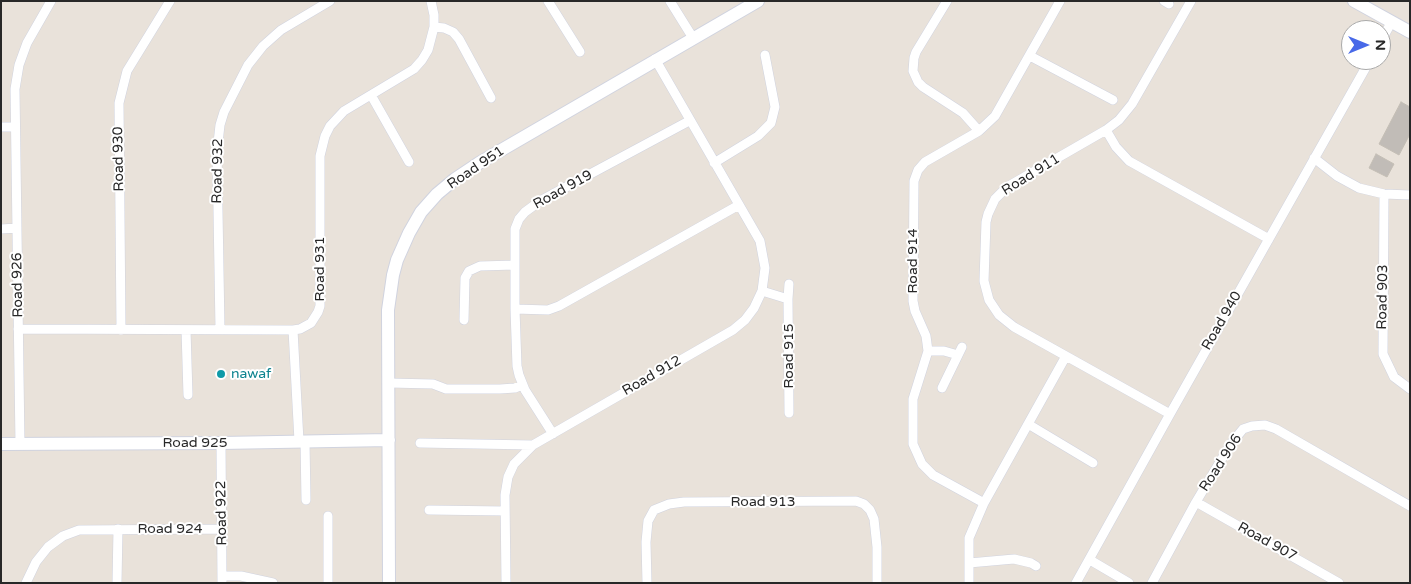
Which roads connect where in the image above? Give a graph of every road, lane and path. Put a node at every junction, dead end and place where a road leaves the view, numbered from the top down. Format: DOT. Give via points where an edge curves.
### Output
graph roads {
  1 [pos="51,1"];
  2 [pos="170,1"];
  3 [pos="330,1"];
  4 [pos="431,1"];
  5 [pos="548,1"];
  6 [pos="670,1"];
  7 [pos="758,1"];
  8 [pos="947,1"];
  9 [pos="1060,1"];
  10 [pos="1191,1"];
  11 [pos="1354,1"];
  12 [pos="1386,20"];
  13 [pos="1391,23"];
  14 [pos="434,27"];
  15 [pos="1410,32"];
  16 [pos="693,38"];
  17 [pos="580,52"];
  18 [pos="765,56"];
  19 [pos="1030,56"];
  20 [pos="656,60"];
  21 [pos="1364,70"];
  22 [pos="371,95"];
  23 [pos="491,98"];
  24 [pos="1113,100"];
  25 [pos="690,121"];
  26 [pos="1,127"];
  27 [pos="15,127"];
  28 [pos="1106,130"];
  29 [pos="979,131"];
  30 [pos="1314,158"];
  31 [pos="409,162"];
  32 [pos="714,163"];
  33 [pos="1384,194"];
  34 [pos="1410,195"];
  35 [pos="739,205"];
  36 [pos="17,228"];
  37 [pos="1,229"];
  38 [pos="1269,239"];
  39 [pos="515,265"];
  40 [pos="789,284"];
  41 [pos="762,291"];
  42 [pos="788,300"];
  43 [pos="515,309"];
  44 [pos="464,320"];
  45 [pos="18,329"];
  46 [pos="220,329"];
  47 [pos="121,330"];
  48 [pos="186,330"];
  49 [pos="293,330"];
  50 [pos="928,351"];
  51 [pos="1066,356"];
  52 [pos="389,383"];
  53 [pos="522,385"];
  54 [pos="942,388"];
  55 [pos="1410,389"];
  56 [pos="188,395"];
  57 [pos="789,413"];
  58 [pos="1170,414"];
  59 [pos="1028,424"];
  60 [pos="553,434"];
  61 [pos="389,440"];
  62 [pos="302,441"];
  63 [pos="221,443"];
  64 [pos="420,443"];
  65 [pos="1,444"];
  66 [pos="20,444"];
  67 [pos="533,446"];
  68 [pos="1093,463"];
  69 [pos="306,500"];
  70 [pos="1196,502"];
  71 [pos="984,503"];
  72 [pos="1410,506"];
  73 [pos="429,510"];
  74 [pos="505,511"];
  75 [pos="328,516"];
  76 [pos="118,529"];
  77 [pos="222,529"];
  78 [pos="1090,560"];
  79 [pos="970,562"];
  80 [pos="1036,566"];
  81 [pos="222,579"];
  82 [pos="26,583"];
  83 [pos="117,583"];
  84 [pos="273,583"];
  85 [pos="328,583"];
  86 [pos="389,583"];
  87 [pos="506,583"];
  88 [pos="647,583"];
  89 [pos="877,583"];
  90 [pos="969,583"];
  91 [pos="1076,583"];
  92 [pos="1129,583"];
  93 [pos="1152,583"];
  94 [pos="1339,583"];
  1 -- 27 [label="street, Road 926" via="32,32 19,65"];
  2 -- 47 [label="street, Road 930" via="127,71 118,104"];
  3 -- 46 [label="street, Road 932" via="281,30 262,46 248,65 224,112 217,152"];
  4 -- 14 [label="street, Road 931"];
  5 -- 17 [label="street"];
  6 -- 16 [label="street"];
  7 -- 16 [label="street, Road 951"];
  8 -- 29 [label="street" via="916,52 913,71 918,82 963,113"];
  9 -- 19 [label="street, Road 914"];
  10 -- 28 [label="street, Road 911" via="1132,104 1120,120"];
  11 -- 12 [label="street"];
  13 -- 15 [label="street"];
  14 -- 22 [label="street, Road 931" via="428,50 414,69"];
  14 -- 23 [label="street" via="444,28 459,39"];
  16 -- 20 [label="street, Road 951"];
  18 -- 32 [label="street" via="775,106 771,123 758,136"];
  19 -- 24 [label="street"];
  19 -- 29 [label="street, Road 914" via="995,116"];
  20 -- 25 [label="street, Road 912"];
  20 -- 52 [label="street, Road 951" via="479,163 437,194 421,212 393,275 388,310"];
  21 -- 30 [label="street, Road 940"];
  22 -- 31 [label="street"];
  22 -- 49 [label="street, Road 931" via="336,118 321,146 320,306 311,323"];
  25 -- 32 [label="street, Road 912"];
  25 -- 39 [label="street, Road 919" via="525,212 515,229"];
  26 -- 27 [label="street"];
  27 -- 36 [label="street, Road 926"];
  28 -- 38 [label="street" via="1129,161"];
  28 -- 51 [label="street, Road 911" via="1007,187 995,199 986,222 984,281 993,308 1006,322"];
  29 -- 50 [label="street, Road 914" via="925,162 914,181 913,301"];
  30 -- 33 [label="street" via="1348,183"];
  30 -- 38 [label="street, Road 940"];
  32 -- 35 [label="street, Road 912"];
  33 -- 34 [label="street"];
  33 -- 55 [label="street, Road 903" via="1383,354 1394,376"];
  35 -- 41 [label="street, Road 912" via="764,254"];
  35 -- 43 [label="street" via="559,306 548,310"];
  36 -- 37 [label="street"];
  36 -- 45 [label="street, Road 926"];
  38 -- 58 [label="street, Road 940"];
  39 -- 43 [label="street, Road 919"];
  39 -- 44 [label="street" via="480,266 469,271 465,278"];
  40 -- 42 [label="street, Road 915"];
  41 -- 42 [label="street"];
  41 -- 60 [label="street, Road 912" via="745,320 732,330"];
  42 -- 57 [label="street, Road 915"];
  43 -- 53 [label="street, Road 919" via="517,366"];
  45 -- 47 [label="street, Road 931"];
  45 -- 66 [label="street, Road 926"];
  46 -- 48 [label="street, Road 931"];
  46 -- 49 [label="street, Road 931"];
  47 -- 48 [label="street, Road 931"];
  48 -- 56 [label="street"];
  49 -- 62 [label="street"];
  50 -- 54 [label="street" via="960,351"];
  50 -- 71 [label="street" via="912,407 915,451 933,475"];
  51 -- 58 [label="street, Road 911"];
  51 -- 59 [label="street"];
  52 -- 53 [label="street" via="500,389"];
  52 -- 61 [label="street, Road 951"];
  53 -- 60 [label="street, Road 919"];
  58 -- 78 [label="street, Road 940"];
  59 -- 68 [label="street"];
  59 -- 71 [label="street"];
  60 -- 67 [label="street, Road 912"];
  61 -- 62 [label="street, Road 925"];
  61 -- 86 [label="street, Road 951"];
  62 -- 63 [label="street, Road 925"];
  62 -- 69 [label="street"];
  63 -- 66 [label="street, Road 925"];
  63 -- 77 [label="street, Road 922"];
  64 -- 67 [label="street"];
  65 -- 66 [label="street, Road 925"];
  67 -- 74 [label="street, Road 912" via="514,464 508,477"];
  70 -- 72 [label="street, Road 906" via="1230,445 1243,430 1265,425"];
  70 -- 93 [label="street, Road 906"];
  70 -- 94 [label="street, Road 907"];
  71 -- 79 [label="street" via="970,538"];
  73 -- 74 [label="street"];
  74 -- 87 [label="street, Road 912"];
  75 -- 85 [label="street"];
  76 -- 77 [label="street, Road 924"];
  76 -- 82 [label="street, Road 924" via="79,530 63,536 42,553"];
  76 -- 83 [label="street, Road 924"];
  77 -- 81 [label="street, Road 922"];
  78 -- 91 [label="street, Road 940"];
  78 -- 92 [label="street"];
  79 -- 80 [label="street" via="1014,559"];
  79 -- 90 [label="street"];
  81 -- 84 [label="street" via="241,576"];
  88 -- 89 [label="street, Road 913" via="648,521 654,510 669,504 856,501 864,504 874,519"];
}
